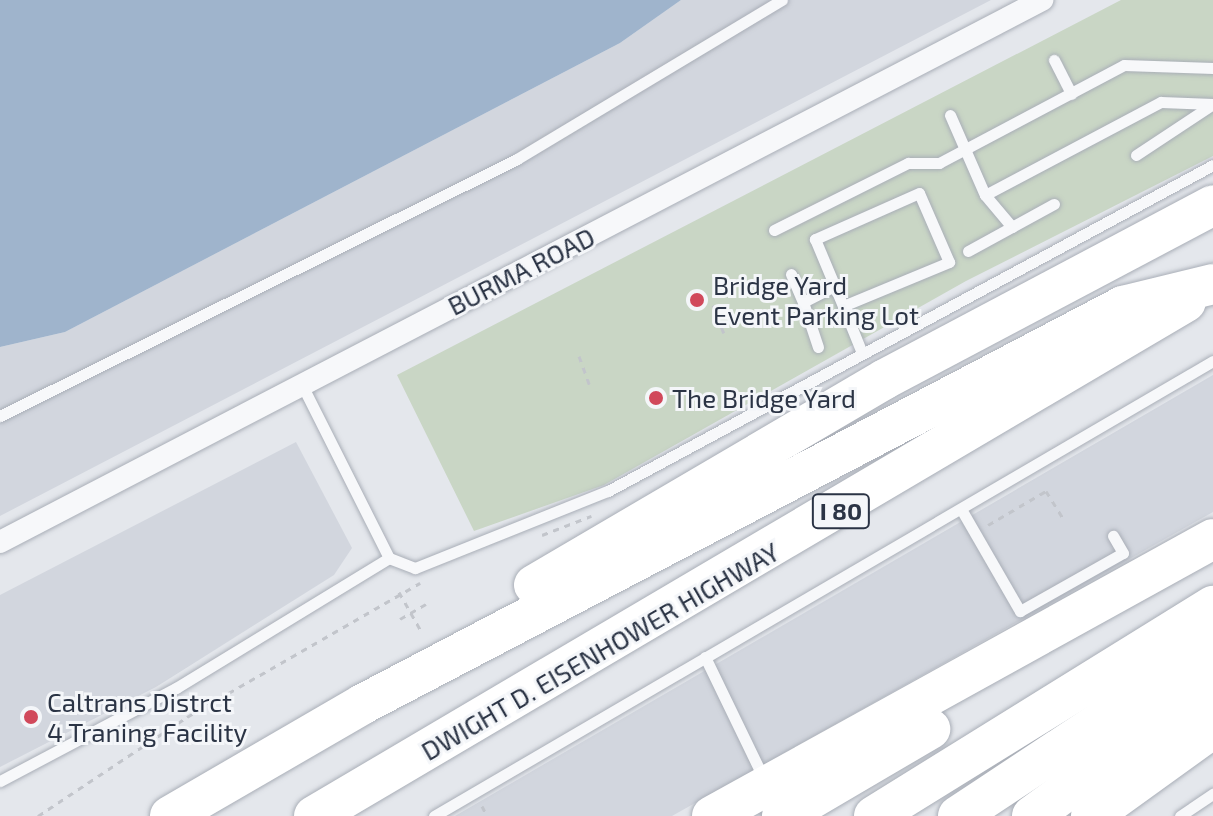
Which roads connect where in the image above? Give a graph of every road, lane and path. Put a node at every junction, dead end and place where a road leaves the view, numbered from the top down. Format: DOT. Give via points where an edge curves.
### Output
graph roads {
  1 [pos="782,0"];
  2 [pos="1042,0"];
  3 [pos="1054,60"];
  4 [pos="1213,68"];
  5 [pos="1071,94"];
  6 [pos="1213,104"];
  7 [pos="950,115"];
  8 [pos="966,150"];
  9 [pos="1136,155"];
  10 [pos="1213,165"];
  11 [pos="985,195"];
  12 [pos="1054,204"];
  13 [pos="1213,205"];
  14 [pos="1012,227"];
  15 [pos="774,230"];
  16 [pos="968,251"];
  17 [pos="791,274"];
  18 [pos="1213,285"];
  19 [pos="834,286"];
  20 [pos="803,302"];
  21 [pos="713,305"];
  22 [pos="843,306"];
  23 [pos="724,333"];
  24 [pos="818,347"];
  25 [pos="862,353"];
  26 [pos="579,356"];
  27 [pos="1213,361"];
  28 [pos="589,384"];
  29 [pos="302,385"];
  30 [pos="0,416"];
  31 [pos="961,509"];
  32 [pos="1063,518"];
  33 [pos="988,525"];
  34 [pos="1113,536"];
  35 [pos="1213,539"];
  36 [pos="0,542"];
  37 [pos="389,558"];
  38 [pos="1213,563"];
  39 [pos="399,592"];
  40 [pos="426,604"];
  41 [pos="1213,606"];
  42 [pos="411,613"];
  43 [pos="400,619"];
  44 [pos="420,629"];
  45 [pos="1213,647"];
  46 [pos="705,657"];
  47 [pos="1213,684"];
  48 [pos="1213,728"];
  49 [pos="0,781"];
  50 [pos="211,792"];
  51 [pos="1213,794"];
  52 [pos="774,801"];
  53 [pos="480,803"];
  54 [pos="170,816"];
  55 [pos="314,816"];
  56 [pos="434,816"];
  57 [pos="487,816"];
  58 [pos="712,816"];
  59 [pos="874,816"];
  60 [pos="958,816"];
  61 [pos="1032,816"];
  62 [pos="1091,816"];
  63 [pos="1180,816"];
  1 -- 30 [label="lane" via="517,159"];
  2 -- 29 [label="street, BURMA ROAD"];
  3 -- 5 [label="lane"];
  4 -- 5 [label="lane" via="1124,65"];
  5 -- 8 [label="lane"];
  6 -- 9 [label="lane"];
  6 -- 11 [label="lane" via="1161,102"];
  7 -- 8 [label="lane"];
  8 -- 11 [label="lane"];
  8 -- 15 [label="lane" via="939,163 908,163"];
  10 -- 25 [label="lane"];
  11 -- 14 [label="lane"];
  12 -- 14 [label="lane"];
  13 -- 50 [label="highway" via="857,395 492,610"];
  14 -- 16 [label="lane"];
  17 -- 20 [label="lane"];
  18 -- 50 [label="highway" via="1123,306 363,704"];
  18 -- 55 [label="highway, DWIGHT D. EISENHOWER HIGHWAY / I 80"];
  19 -- 20 [label="lane"];
  19 -- 22 [label="lane"];
  19 -- 22 [label="lane" via="815,239 919,193 949,262"];
  20 -- 24 [label="lane"];
  21 -- 23 [label="path"];
  22 -- 25 [label="lane"];
  25 -- 37 [label="lane" via="608,491 415,568"];
  26 -- 28 [label="path"];
  27 -- 31 [label="lane"];
  29 -- 36 [label="street, BURMA ROAD"];
  29 -- 37 [label="lane"];
  31 -- 34 [label="lane" via="1020,611 1123,553"];
  31 -- 46 [label="lane"];
  32 -- 33 [label="path" via="1046,491"];
  35 -- 52 [label="highway"];
  37 -- 49 [label="lane" via="176,688"];
  38 -- 52 [label="highway"];
  39 -- 42 [label="path"];
  40 -- 42 [label="path"];
  41 -- 59 [label="highway"];
  42 -- 43 [label="path"];
  42 -- 44 [label="path"];
  45 -- 60 [label="highway"];
  46 -- 52 [label="lane" via="754,748"];
  46 -- 56 [label="lane"];
  47 -- 61 [label="highway"];
  48 -- 62 [label="highway"];
  50 -- 54 [label="highway"];
  51 -- 63 [label="lane"];
  52 -- 58 [label="highway"];
  53 -- 57 [label="path"];
}
